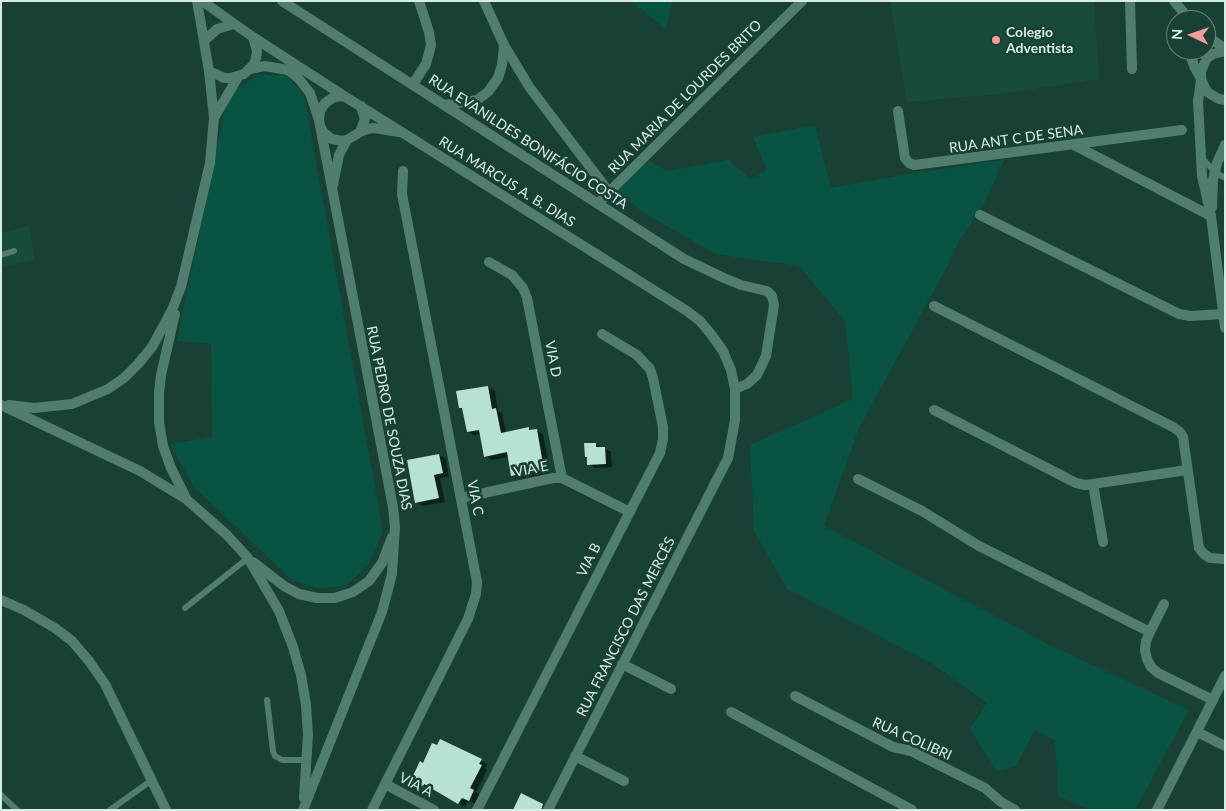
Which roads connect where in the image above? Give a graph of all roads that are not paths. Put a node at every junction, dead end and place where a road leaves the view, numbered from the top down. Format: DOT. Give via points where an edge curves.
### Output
graph roads {
  1 [pos="197,1"];
  2 [pos="202,1"];
  3 [pos="282,1"];
  4 [pos="419,1"];
  5 [pos="484,1"];
  6 [pos="802,1"];
  7 [pos="1130,1"];
  8 [pos="234,24"];
  9 [pos="253,37"];
  10 [pos="204,41"];
  11 [pos="504,45"];
  12 [pos="1225,50"];
  13 [pos="1192,60"];
  14 [pos="1132,69"];
  15 [pos="250,70"];
  16 [pos="209,71"];
  17 [pos="238,77"];
  18 [pos="1201,79"];
  19 [pos="413,84"];
  20 [pos="344,96"];
  21 [pos="1225,100"];
  22 [pos="361,106"];
  23 [pos="445,106"];
  24 [pos="898,111"];
  25 [pos="214,118"];
  26 [pos="319,123"];
  27 [pos="1182,130"];
  28 [pos="360,132"];
  29 [pos="402,132"];
  30 [pos="347,140"];
  31 [pos="1074,144"];
  32 [pos="1225,145"];
  33 [pos="1201,156"];
  34 [pos="403,171"];
  35 [pos="1215,172"];
  36 [pos="1225,178"];
  37 [pos="609,192"];
  38 [pos="332,194"];
  39 [pos="598,204"];
  40 [pos="980,215"];
  41 [pos="1211,216"];
  42 [pos="14,251"];
  43 [pos="1,255"];
  44 [pos="489,262"];
  45 [pos="1221,270"];
  46 [pos="181,287"];
  47 [pos="1223,291"];
  48 [pos="934,306"];
  49 [pos="1222,314"];
  50 [pos="1225,328"];
  51 [pos="602,334"];
  52 [pos="735,390"];
  53 [pos="1,404"];
  54 [pos="934,410"];
  55 [pos="728,458"];
  56 [pos="1187,470"];
  57 [pos="562,478"];
  58 [pos="858,479"];
  59 [pos="1093,484"];
  60 [pos="461,498"];
  61 [pos="186,499"];
  62 [pos="630,512"];
  63 [pos="395,527"];
  64 [pos="1104,542"];
  65 [pos="248,558"];
  66 [pos="1225,559"];
  67 [pos="1,600"];
  68 [pos="1164,604"];
  69 [pos="185,608"];
  70 [pos="1150,632"];
  71 [pos="622,664"];
  72 [pos="1225,676"];
  73 [pos="671,689"];
  74 [pos="795,696"];
  75 [pos="268,700"];
  76 [pos="1213,700"];
  77 [pos="730,712"];
  78 [pos="1197,732"];
  79 [pos="1225,746"];
  80 [pos="575,756"];
  81 [pos="307,760"];
  82 [pos="152,780"];
  83 [pos="624,782"];
  84 [pos="385,784"];
  85 [pos="1,795"];
  86 [pos="303,809"];
  87 [pos="17,810"];
  88 [pos="110,810"];
  89 [pos="166,810"];
  90 [pos="372,810"];
  91 [pos="434,810"];
  92 [pos="476,810"];
  93 [pos="548,810"];
  94 [pos="912,810"];
  95 [pos="1015,810"];
  96 [pos="1157,810"];
  1 -- 10 [label="street"];
  2 -- 8 [label="street, RUA MARCUS A. B. DIAS"];
  3 -- 19 [label="street, RUA EVANILDES BONIFÁCIO COSTA"];
  4 -- 19 [label="street" via="431,45 426,64"];
  5 -- 11 [label="street"];
  6 -- 37 [label="street, RUA MARIA DE LOURDES BRITO"];
  7 -- 14 [label="street"];
  8 -- 9 [label="street, RUA MARCUS A. B. DIAS"];
  8 -- 10 [label="street" via="217,29"];
  9 -- 15 [label="street" via="257,51"];
  9 -- 20 [label="street, RUA MARCUS A. B. DIAS"];
  10 -- 16 [label="street"];
  11 -- 23 [label="street" via="498,78 488,92 477,100"];
  11 -- 37 [label="street" via="550,117"];
  12 -- 18 [label="street" via="1208,58 1201,71"];
  13 -- 18 [label="street"];
  15 -- 17 [label="street"];
  15 -- 26 [label="street, RUA PEDRO DE SOUZA DIAS" via="265,66 288,70 310,93"];
  16 -- 17 [label="street" via="224,78"];
  16 -- 25 [label="street"];
  17 -- 25 [label="street"];
  18 -- 21 [label="street" via="1207,92"];
  18 -- 33 [label="street" via="1198,102"];
  19 -- 23 [label="street, RUA EVANILDES BONIFÁCIO COSTA"];
  20 -- 22 [label="street, RUA MARCUS A. B. DIAS"];
  20 -- 26 [label="street" via="325,102"];
  22 -- 28 [label="street" via="365,119"];
  22 -- 29 [label="street, RUA MARCUS A. B. DIAS"];
  23 -- 39 [label="street, RUA EVANILDES BONIFÁCIO COSTA"];
  24 -- 31 [label="street, RUA ANT C DE SENA" via="905,158 914,165"];
  25 -- 46 [label="street" via="210,163"];
  26 -- 30 [label="street" via="332,139"];
  26 -- 38 [label="street, RUA PEDRO DE SOUZA DIAS"];
  27 -- 31 [label="street, RUA ANT C DE SENA"];
  28 -- 29 [label="street" via="374,128"];
  28 -- 30 [label="street"];
  29 -- 52 [label="street, RUA MARCUS A. B. DIAS" via="688,311 723,351"];
  30 -- 38 [label="street" via="339,155"];
  31 -- 41 [label="street"];
  32 -- 35 [label="street"];
  33 -- 35 [label="lane"];
  33 -- 41 [label="street" via="1204,192"];
  34 -- 60 [label="street, VIA C" via="402,194"];
  35 -- 36 [label="lane"];
  35 -- 41 [label="street"];
  37 -- 39 [label="street, RUA MARIA DE LOURDES BRITO"];
  38 -- 63 [label="street, RUA PEDRO DE SOUZA DIAS"];
  39 -- 52 [label="street, RUA EVANILDES BONIFÁCIO COSTA" via="684,259 741,285 767,291 772,296 774,305 766,356 757,375"];
  40 -- 49 [label="street" via="1178,314"];
  41 -- 45 [label="street" via="1214,247"];
  42 -- 43 [label="lane"];
  44 -- 57 [label="street, VIA D" via="512,275 527,298"];
  45 -- 47 [label="street"];
  46 -- 53 [label="street" via="152,347 124,378 108,389 72,404 53,407"];
  46 -- 61 [label="street" via="158,393 165,453"];
  47 -- 49 [label="street"];
  48 -- 56 [label="street" via="1173,427 1183,437"];
  49 -- 50 [label="street"];
  51 -- 62 [label="street, VIA B" via="637,355 650,369 663,427 660,453"];
  52 -- 55 [label="street, RUA MARCUS A. B. DIAS" via="735,420"];
  53 -- 61 [label="street" via="140,471"];
  54 -- 59 [label="street" via="1076,483"];
  55 -- 71 [label="street, RUA FRANCISCO DAS MERCÊS"];
  56 -- 59 [label="street"];
  56 -- 66 [label="street" via="1200,548 1210,558"];
  57 -- 60 [label="street, VIA E"];
  57 -- 62 [label="street, VIA E"];
  58 -- 70 [label="street" via="979,546"];
  59 -- 64 [label="street"];
  60 -- 84 [label="street, VIA C" via="476,570 475,601"];
  61 -- 65 [label="street"];
  62 -- 92 [label="street, VIA B"];
  63 -- 65 [label="street" via="382,564 369,580 353,592 335,598 298,594"];
  63 -- 86 [label="street, RUA PEDRO DE SOUZA DIAS" via="392,574 384,605"];
  65 -- 69 [label="lane"];
  65 -- 81 [label="street" via="279,611 293,647 306,705"];
  67 -- 82 [label="street" via="55,628 72,641 89,661 105,684"];
  68 -- 70 [label="street"];
  70 -- 76 [label="street" via="1145,650 1151,667"];
  71 -- 73 [label="street"];
  71 -- 80 [label="street, RUA FRANCISCO DAS MERCÊS"];
  72 -- 76 [label="street"];
  74 -- 95 [label="street, RUA COLIBRI" via="893,747 911,751 985,788"];
  75 -- 81 [label="lane" via="275,756 282,760"];
  76 -- 78 [label="street"];
  77 -- 94 [label="street"];
  78 -- 79 [label="street"];
  78 -- 96 [label="street"];
  80 -- 83 [label="street"];
  80 -- 93 [label="street, RUA FRANCISCO DAS MERCÊS"];
  81 -- 86 [label="street"];
  82 -- 88 [label="lane"];
  82 -- 89 [label="street"];
  84 -- 90 [label="street, VIA C"];
  84 -- 91 [label="street, VIA A"];
  85 -- 87 [label="lane"];
}
